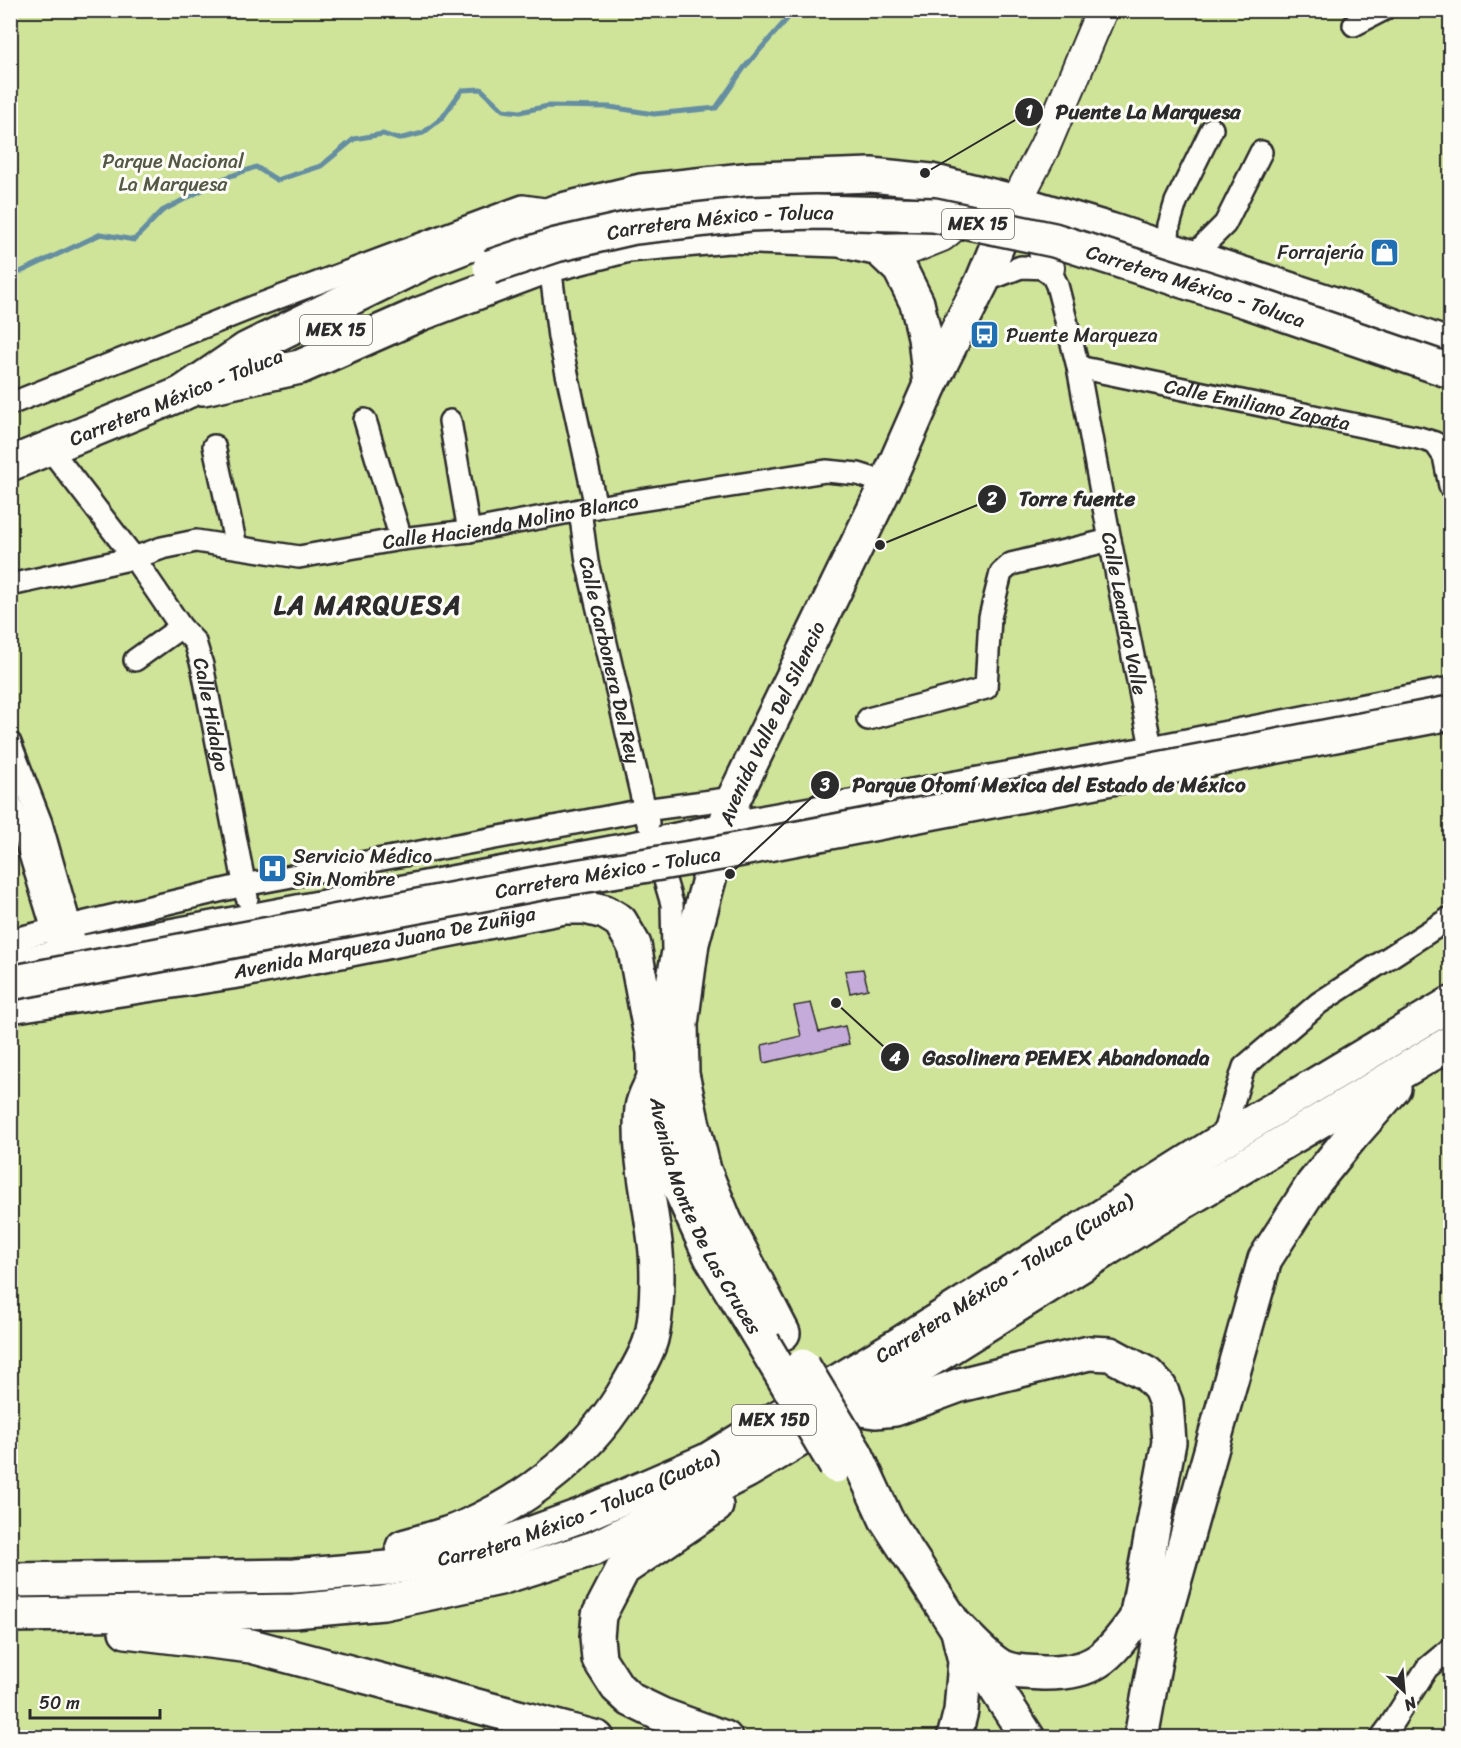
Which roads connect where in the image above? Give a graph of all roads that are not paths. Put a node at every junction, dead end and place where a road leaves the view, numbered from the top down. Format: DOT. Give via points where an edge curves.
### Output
graph roads {
  1 [pos="1102,10"];
  2 [pos="1383,10"];
  3 [pos="1354,26"];
  4 [pos="1212,129"];
  5 [pos="1261,152"];
  6 [pos="1016,203"];
  7 [pos="558,211"];
  8 [pos="879,249"];
  9 [pos="1179,253"];
  10 [pos="550,265"];
  11 [pos="1049,268"];
  12 [pos="982,282"];
  13 [pos="1450,346"];
  14 [pos="1078,367"];
  15 [pos="1450,371"];
  16 [pos="930,385"];
  17 [pos="181,394"];
  18 [pos="10,404"];
  19 [pos="365,420"];
  20 [pos="450,421"];
  21 [pos="214,446"];
  22 [pos="50,449"];
  23 [pos="10,464"];
  24 [pos="887,483"];
  25 [pos="1450,486"];
  26 [pos="588,508"];
  27 [pos="470,531"];
  28 [pos="401,539"];
  29 [pos="1110,540"];
  30 [pos="236,546"];
  31 [pos="134,558"];
  32 [pos="10,585"];
  33 [pos="181,627"];
  34 [pos="135,660"];
  35 [pos="1450,688"];
  36 [pos="1412,694"];
  37 [pos="1450,713"];
  38 [pos="868,719"];
  39 [pos="1450,732"];
  40 [pos="10,742"];
  41 [pos="1151,747"];
  42 [pos="10,802"];
  43 [pos="644,810"];
  44 [pos="730,810"];
  45 [pos="24,827"];
  46 [pos="653,839"];
  47 [pos="244,885"];
  48 [pos="251,914"];
  49 [pos="1450,918"];
  50 [pos="65,938"];
  51 [pos="10,940"];
  52 [pos="10,960"];
  53 [pos="10,983"];
  54 [pos="1450,1004"];
  55 [pos="10,1006"];
  56 [pos="1447,1052"];
  57 [pos="663,1068"];
  58 [pos="1221,1141"];
  59 [pos="853,1408"];
  60 [pos="747,1471"];
  61 [pos="294,1576"];
  62 [pos="10,1580"];
  63 [pos="15,1615"];
  64 [pos="957,1627"];
  65 [pos="1450,1649"];
  66 [pos="597,1737"];
  67 [pos="725,1737"];
  68 [pos="954,1737"];
  69 [pos="1028,1737"];
  70 [pos="1141,1737"];
  71 [pos="1381,1737"];
  1 -- 6 [label="main road" via="1045,146"];
  2 -- 3 [label="street"];
  4 -- 9 [label="street" via="1176,202 1169,225"];
  5 -- 9 [label="street" via="1225,224"];
  6 -- 7 [label="main road" via="931,181 871,175 753,179 641,191"];
  6 -- 8 [label="main road" via="912,248"];
  6 -- 9 [label="main road"];
  6 -- 11 [label="main road" via="1042,244"];
  6 -- 12 [label="main road, Avenida Valle Del Silencio"];
  7 -- 17 [label="main road" via="427,261 247,349"];
  7 -- 18 [label="street" via="523,206"];
  8 -- 10 [label="main road" via="839,240 729,236 628,245"];
  8 -- 16 [label="main road" via="900,269 917,303"];
  9 -- 13 [label="main road" via="1337,304"];
  10 -- 17 [label="main road" via="420,314 300,367"];
  10 -- 26 [label="street, Calle Carbonera Del Rey"];
  11 -- 12 [label="street" via="1021,267"];
  11 -- 14 [label="street, Calle Leandro Valle" via="1058,285"];
  12 -- 16 [label="main road, Avenida Valle Del Silencio"];
  14 -- 25 [label="street, Calle Emiliano Zapata" via="1435,443 1444,456"];
  14 -- 29 [label="street, Calle Leandro Valle"];
  15 -- 17 [label="main road, Carretera México - Toluca / MEX 15, bridge" via="1054,240 934,215 816,212 750,214 635,227 556,245 490,267"];
  16 -- 24 [label="main road, Avenida Valle Del Silencio"];
  17 -- 22 [label="main road, Carretera México - Toluca / MEX 15"];
  19 -- 28 [label="street"];
  20 -- 27 [label="street"];
  21 -- 30 [label="street"];
  22 -- 23 [label="main road, Carretera México - Toluca / MEX 15"];
  22 -- 31 [label="street, Calle Hidalgo"];
  24 -- 26 [label="street, Calle Hacienda Molino Blanco" via="858,474 826,471"];
  24 -- 44 [label="main road, Avenida Valle Del Silencio"];
  26 -- 27 [label="street, Calle Hacienda Molino Blanco"];
  26 -- 43 [label="street, Calle Carbonera Del Rey" via="587,562"];
  27 -- 28 [label="street, Calle Hacienda Molino Blanco"];
  28 -- 30 [label="street, Calle Hacienda Molino Blanco" via="299,557"];
  29 -- 38 [label="street" via="1011,564 1001,573 990,617 986,688"];
  29 -- 41 [label="street, Calle Leandro Valle"];
  30 -- 31 [label="street, Calle Hacienda Molino Blanco" via="196,541"];
  31 -- 32 [label="street, Calle Hacienda Molino Blanco"];
  31 -- 33 [label="street, Calle Hidalgo"];
  33 -- 34 [label="street"];
  33 -- 47 [label="street, Calle Hidalgo" via="195,642 202,664"];
  35 -- 36 [label="street"];
  36 -- 39 [label="street"];
  36 -- 41 [label="street"];
  37 -- 53 [label="main road, Carretera México - Toluca, bridge" via="722,853 551,881"];
  40 -- 45 [label="street"];
  41 -- 44 [label="street"];
  42 -- 45 [label="street"];
  43 -- 44 [label="street"];
  43 -- 46 [label="street, Calle Carbonera Del Rey"];
  43 -- 47 [label="street"];
  44 -- 46 [label="street"];
  44 -- 57 [label="main road, Avenida Valle Del Silencio" via="692,944 681,1024"];
  45 -- 50 [label="street"];
  46 -- 48 [label="street"];
  46 -- 57 [label="street, Calle Carbonera Del Rey" via="672,904 673,951"];
  47 -- 48 [label="street, Calle Hidalgo"];
  47 -- 50 [label="street"];
  48 -- 50 [label="street"];
  49 -- 58 [label="street" via="1319,1003 1244,1067"];
  50 -- 51 [label="street"];
  50 -- 52 [label="street"];
  54 -- 58 [label="main road, Carretera México - Toluca (Cuota) / MEX 15D"];
  55 -- 57 [label="main road, Avenida Marqueza Juana De Zuñiga" via="244,970 564,907 585,907 620,921 634,945"];
  56 -- 59 [label="main road, Carretera México - Toluca (Cuota) / MEX 15D" via="1155,1219"];
  56 -- 70 [label="main road" via="1393,1089 1350,1138 1313,1184 1266,1259 1161,1632"];
  57 -- 61 [label="main road" via="642,1106 643,1155 656,1254 651,1339 621,1398 567,1461 502,1508 462,1528"];
  57 -- 64 [label="main road, Avenida Monte De Las Cruces, bridge" via="661,1122 680,1190 711,1257 773,1338 846,1460"];
  58 -- 61 [label="main road, Carretera México - Toluca (Cuota) / MEX 15D" via="706,1461 582,1515 486,1550 388,1568"];
  59 -- 60 [label="main road, Carretera México - Toluca (Cuota) / MEX 15D"];
  59 -- 64 [label="main road" via="895,1409 960,1385 1089,1353 1110,1354 1147,1374 1160,1388 1166,1403 1169,1442 1136,1619 1119,1642 1089,1667 1064,1673 1015,1671 991,1659"];
  60 -- 63 [label="main road, Carretera México - Toluca (Cuota) / MEX 15D" via="595,1548 500,1578 383,1603 294,1611"];
  60 -- 67 [label="main road" via="722,1502 623,1569 599,1615 597,1636 599,1659 617,1687 631,1700"];
  61 -- 62 [label="main road, Carretera México - Toluca (Cuota) / MEX 15D"];
  63 -- 66 [label="main road" via="251,1646"];
  64 -- 68 [label="main road" via="965,1661 961,1711"];
  64 -- 69 [label="main road"];
  65 -- 71 [label="street" via="1427,1668"];
}
